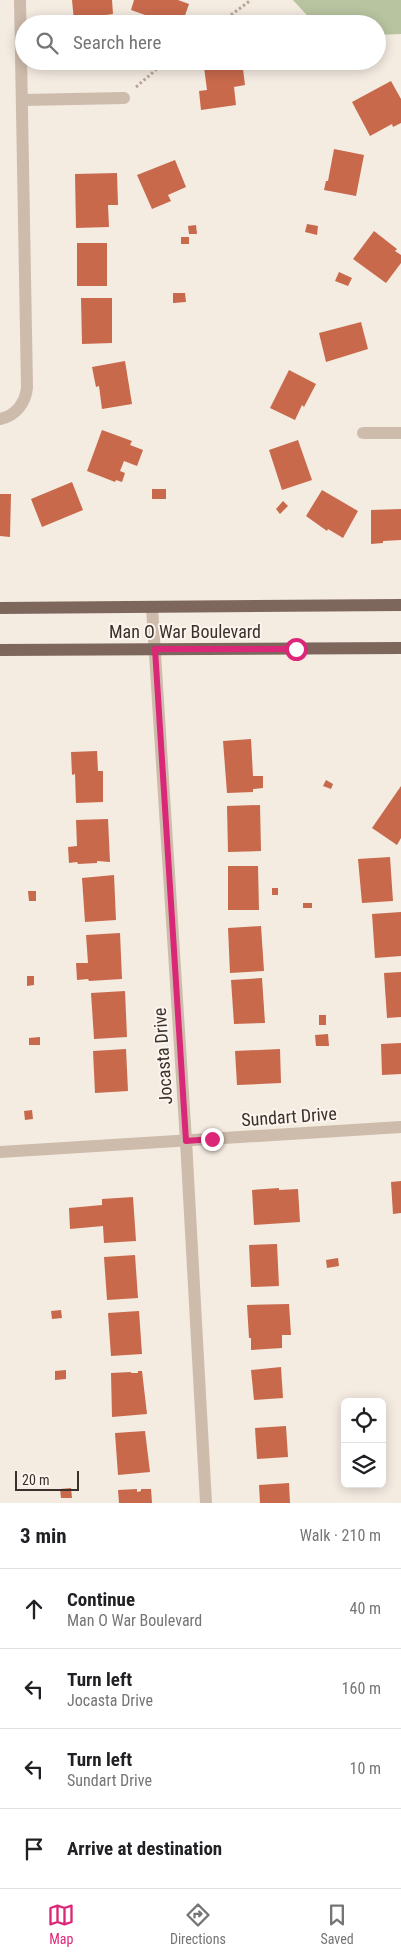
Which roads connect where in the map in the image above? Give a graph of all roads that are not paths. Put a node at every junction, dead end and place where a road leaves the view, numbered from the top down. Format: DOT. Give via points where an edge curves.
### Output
graph roads {
  1 [pos="20,0"];
  2 [pos="20,15"];
  3 [pos="22,70"];
  4 [pos="124,98"];
  5 [pos="23,100"];
  6 [pos="0,419"];
  7 [pos="363,433"];
  8 [pos="401,433"];
  9 [pos="401,605"];
  10 [pos="152,607"];
  11 [pos="0,608"];
  12 [pos="401,648"];
  13 [pos="155,649"];
  14 [pos="0,650"];
  15 [pos="401,1127"];
  16 [pos="186,1141"];
  17 [pos="0,1152"];
  18 [pos="206,1503"];
  1 -- 2 [label="street"];
  3 -- 5 [label="street"];
  4 -- 5 [label="street"];
  5 -- 6 [label="street" via="27,387 24,402 12,414"];
  7 -- 8 [label="street"];
  9 -- 10 [label="main road, Man O War Boulevard"];
  10 -- 11 [label="main road, Man O War Boulevard"];
  10 -- 13 [label="street, Jocasta Drive"];
  12 -- 13 [label="main road, Man O War Boulevard"];
  13 -- 14 [label="main road, Man O War Boulevard"];
  13 -- 16 [label="street, Jocasta Drive"];
  15 -- 16 [label="street, Sundart Drive"];
  16 -- 17 [label="street, Sundart Drive"];
  16 -- 18 [label="street, Jocasta Drive"];
}
